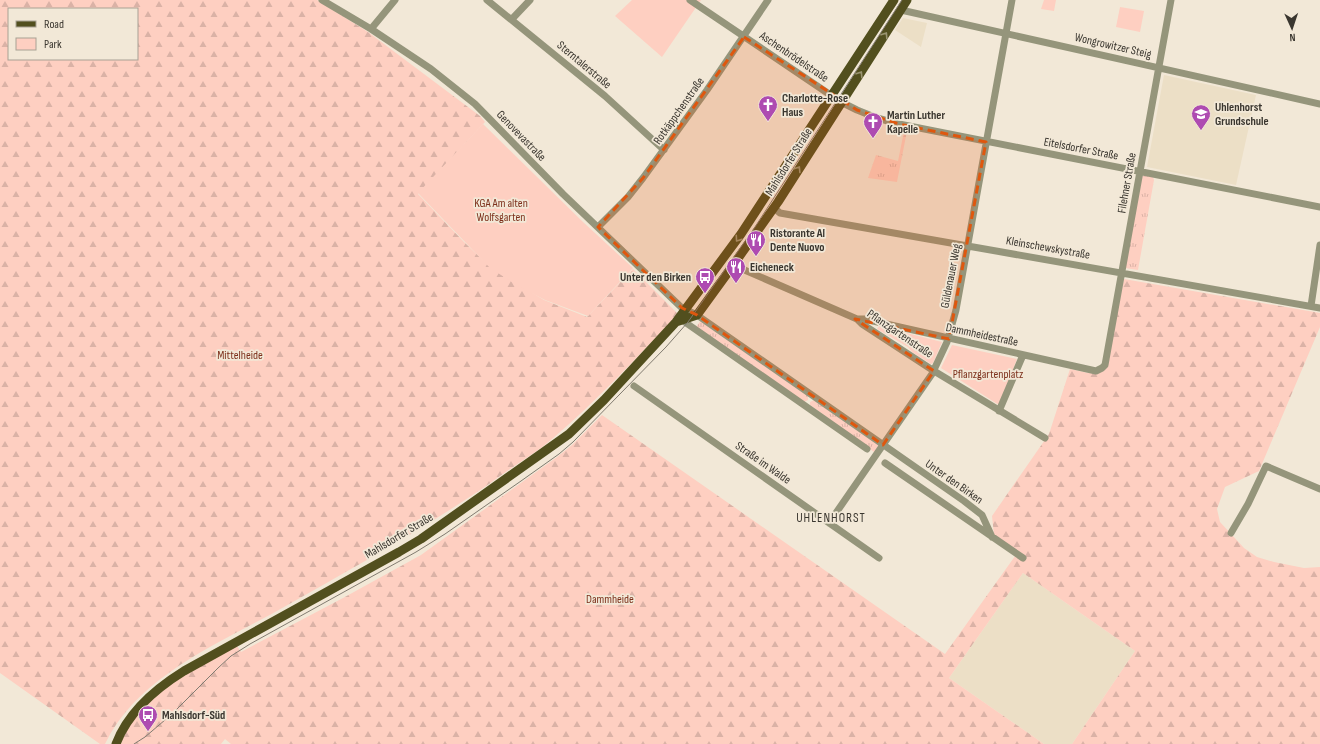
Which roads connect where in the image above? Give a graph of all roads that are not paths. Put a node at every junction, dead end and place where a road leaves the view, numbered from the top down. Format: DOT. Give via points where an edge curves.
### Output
graph roads {
  1 [pos="322,0"];
  2 [pos="395,0"];
  3 [pos="487,0"];
  4 [pos="530,0"];
  5 [pos="690,0"];
  6 [pos="768,0"];
  7 [pos="908,0"];
  8 [pos="1012,0"];
  9 [pos="1171,0"];
  10 [pos="892,2"];
  11 [pos="901,10"];
  12 [pos="512,19"];
  13 [pos="371,29"];
  14 [pos="1006,33"];
  15 [pos="744,37"];
  16 [pos="1159,68"];
  17 [pos="832,96"];
  18 [pos="841,102"];
  19 [pos="1320,104"];
  20 [pos="986,142"];
  21 [pos="664,150"];
  22 [pos="1140,172"];
  23 [pos="1320,207"];
  24 [pos="774,208"];
  25 [pos="598,227"];
  26 [pos="1320,245"];
  27 [pos="968,246"];
  28 [pos="733,265"];
  29 [pos="1122,272"];
  30 [pos="1311,306"];
  31 [pos="1320,308"];
  32 [pos="686,310"];
  33 [pos="697,315"];
  34 [pos="858,319"];
  35 [pos="679,320"];
  36 [pos="949,338"];
  37 [pos="1023,355"];
  38 [pos="1102,368"];
  39 [pos="934,371"];
  40 [pos="634,386"];
  41 [pos="999,411"];
  42 [pos="1045,438"];
  43 [pos="884,445"];
  44 [pos="867,449"];
  45 [pos="885,463"];
  46 [pos="1320,489"];
  47 [pos="829,523"];
  48 [pos="1231,534"];
  49 [pos="992,537"];
  50 [pos="879,558"];
  51 [pos="1023,558"];
  52 [pos="116,743"];
  1 -- 13 [label="street, Genovevastraße"];
  2 -- 13 [label="street"];
  3 -- 12 [label="street, Sterntalerstraße"];
  4 -- 12 [label="street"];
  5 -- 15 [label="street, Aschenbrödelstraße"];
  6 -- 15 [label="street, Rotkäppchenstraße"];
  7 -- 11 [label="main road, Mahlsdorfer Straße"];
  8 -- 14 [label="street, Güldenauer Weg"];
  9 -- 16 [label="street, Filehner Straße"];
  10 -- 11 [label="main road"];
  10 -- 17 [label="main road, Mahlsdorfer Straße"];
  11 -- 14 [label="street, Wongrowitzer Steig"];
  18 -- 11 [label="main road, Mahlsdorfer Straße, one-way"];
  12 -- 21 [label="street, Sterntalerstraße" via="605,96"];
  13 -- 25 [label="street, Genovevastraße" via="431,69 475,104"];
  14 -- 16 [label="street, Wongrowitzer Steig"];
  14 -- 20 [label="street, Güldenauer Weg"];
  15 -- 17 [label="street, Aschenbrödelstraße"];
  15 -- 21 [label="street, Rotkäppchenstraße"];
  16 -- 19 [label="street, Wongrowitzer Steig"];
  16 -- 22 [label="street, Filehner Straße"];
  17 -- 18 [label="main road"];
  17 -- 32 [label="main road, Mahlsdorfer Straße, one-way" via="741,234"];
  18 -- 20 [label="street, Eitelsdorfer Straße" via="877,118"];
  24 -- 18 [label="main road, Mahlsdorfer Straße, one-way"];
  20 -- 22 [label="street, Eitelsdorfer Straße"];
  20 -- 27 [label="street, Güldenauer Weg"];
  21 -- 25 [label="street, Rotkäppchenstraße" via="628,197"];
  22 -- 23 [label="street, Eitelsdorfer Straße"];
  22 -- 29 [label="street, Filehner Straße"];
  24 -- 27 [label="street, Kleinschewskystraße" via="780,212"];
  24 -- 28 [label="main road, Mahlsdorfer Straße"];
  25 -- 32 [label="street, Genovevastraße"];
  26 -- 30 [label="street"];
  27 -- 29 [label="street, Kleinschewskystraße"];
  27 -- 36 [label="street, Güldenauer Weg"];
  28 -- 33 [label="main road, Mahlsdorfer Straße"];
  28 -- 34 [label="street, Pflanzgartenstraße"];
  29 -- 30 [label="street, Kleinschewskystraße"];
  29 -- 38 [label="street, Filehner Straße" via="1105,365"];
  30 -- 31 [label="street, Kleinschewskystraße"];
  32 -- 33 [label="street, Genovevastraße"];
  32 -- 35 [label="main road, Mahlsdorfer Straße"];
  33 -- 35 [label="main road, Mahlsdorfer Straße"];
  33 -- 43 [label="street, Unter den Birken"];
  34 -- 36 [label="street, Dammheidestraße"];
  34 -- 39 [label="street, Pflanzgartenstraße"];
  35 -- 44 [label="street"];
  35 -- 52 [label="main road, Mahlsdorfer Straße" via="581,423 555,445 399,552 166,682 136,710"];
  36 -- 37 [label="street, Dammheidestraße"];
  36 -- 39 [label="street, Güldenauer Weg"];
  37 -- 38 [label="street, Dammheidestraße" via="1096,370"];
  37 -- 41 [label="street"];
  39 -- 41 [label="street, Pflanzgartenstraße"];
  39 -- 43 [label="street, Güldenauer Weg"];
  40 -- 47 [label="street, Straße im Walde"];
  41 -- 42 [label="street, Pflanzgartenstraße"];
  43 -- 47 [label="street, Güldenauer Weg"];
  43 -- 49 [label="street, Unter den Birken" via="982,515"];
  45 -- 49 [label="street, Unter den Birken"];
  46 -- 48 [label="street" via="1266,466"];
  47 -- 50 [label="street, Straße im Walde"];
  49 -- 51 [label="street, Unter den Birken"];
}
